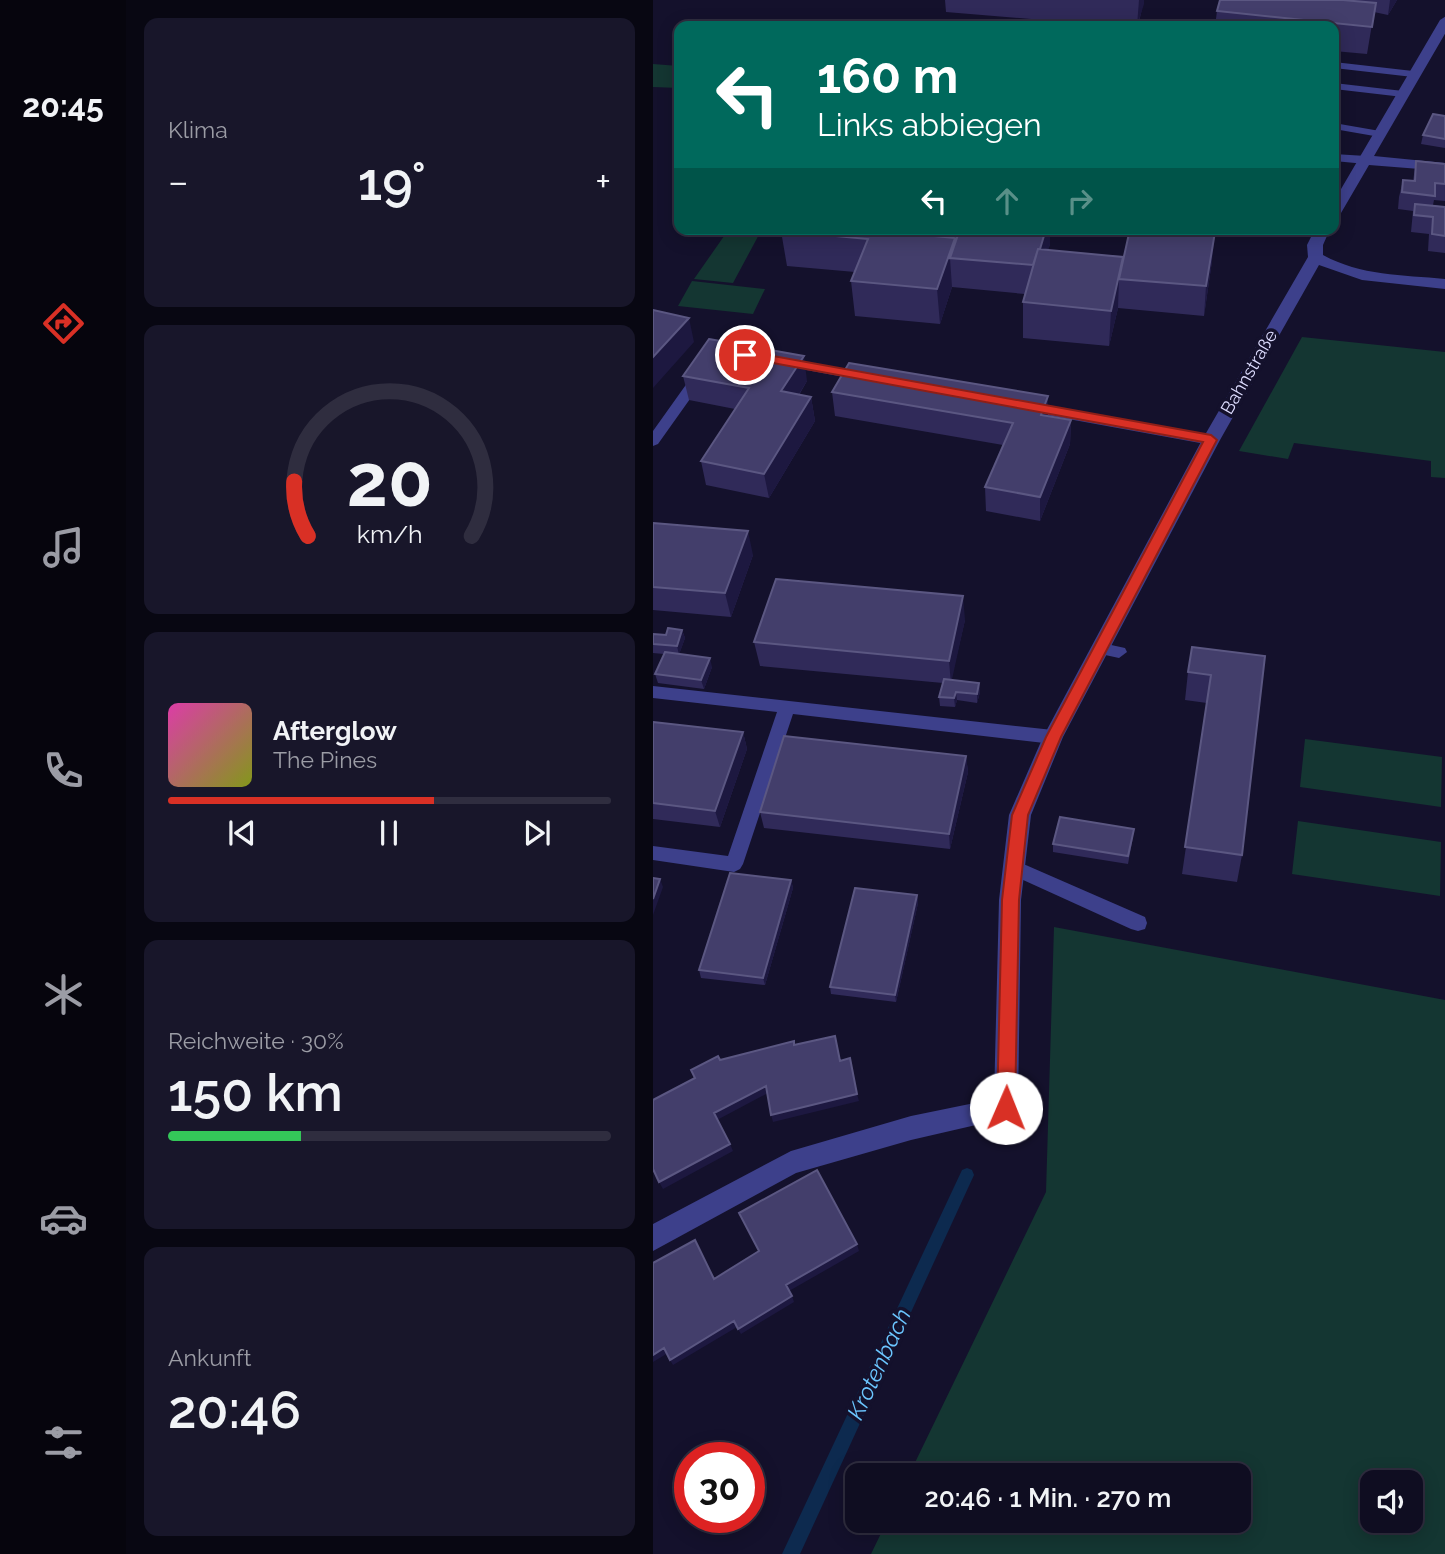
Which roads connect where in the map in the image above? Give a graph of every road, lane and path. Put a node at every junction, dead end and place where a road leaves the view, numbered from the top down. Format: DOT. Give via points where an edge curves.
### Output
graph roads {
  1 [pos="1445,20"];
  2 [pos="1339,66"];
  3 [pos="1413,74"];
  4 [pos="1339,87"];
  5 [pos="1339,97"];
  6 [pos="1400,99"];
  7 [pos="1339,127"];
  8 [pos="1380,134"];
  9 [pos="1339,157"];
  10 [pos="1366,160"];
  11 [pos="1445,167"];
  12 [pos="1340,193"];
  13 [pos="1320,235"];
  14 [pos="1316,257"];
  15 [pos="1445,284"];
  16 [pos="772,360"];
  17 [pos="709,361"];
  18 [pos="881,380"];
  19 [pos="1003,403"];
  20 [pos="653,441"];
  21 [pos="1210,451"];
  22 [pos="653,692"];
  23 [pos="787,707"];
  24 [pos="1053,737"];
  25 [pos="653,853"];
  26 [pos="1014,868"];
  27 [pos="1138,923"];
  28 [pos="653,1238"];
  1 -- 3 [label="street"];
  2 -- 3 [label="lane"];
  3 -- 6 [label="street"];
  4 -- 6 [label="lane"];
  5 -- 6 [label="lane"];
  6 -- 8 [label="street"];
  7 -- 8 [label="lane"];
  8 -- 10 [label="street"];
  9 -- 10 [label="lane"];
  10 -- 11 [label="street"];
  10 -- 12 [label="street"];
  13 -- 14 [label="street, Bahnstraße"];
  14 -- 15 [label="street" via="1355,274"];
  14 -- 21 [label="street, Bahnstraße"];
  16 -- 18 [label="lane"];
  17 -- 20 [label="lane"];
  19 -- 21 [label="lane"];
  21 -- 24 [label="street, Bahnstraße" via="1111,651"];
  22 -- 23 [label="lane"];
  23 -- 24 [label="lane"];
  23 -- 25 [label="lane" via="734,863"];
  24 -- 26 [label="street, Bahnstraße" via="1020,815"];
  26 -- 27 [label="lane"];
  26 -- 28 [label="street, Bahnstraße" via="1006,1108 911,1128 791,1163"];
}
